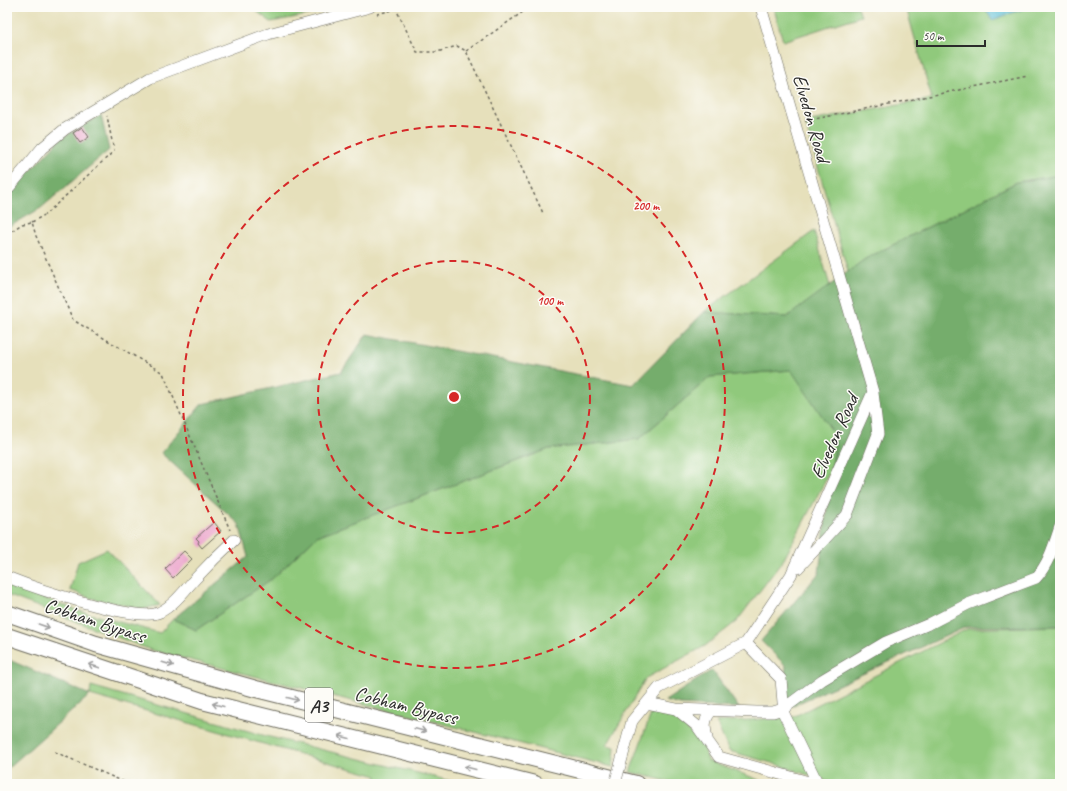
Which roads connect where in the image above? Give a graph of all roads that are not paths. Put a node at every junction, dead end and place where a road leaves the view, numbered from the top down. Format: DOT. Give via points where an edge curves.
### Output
graph roads {
  1 [pos="761,7"];
  2 [pos="373,10"];
  3 [pos="7,190"];
  4 [pos="873,392"];
  5 [pos="1060,527"];
  6 [pos="234,540"];
  7 [pos="791,575"];
  8 [pos="7,577"];
  9 [pos="7,613"];
  10 [pos="7,636"];
  11 [pos="746,643"];
  12 [pos="647,703"];
  13 [pos="676,709"];
  14 [pos="783,709"];
  15 [pos="712,710"];
  16 [pos="708,740"];
  17 [pos="535,784"];
  18 [pos="615,784"];
  19 [pos="636,784"];
  20 [pos="817,784"];
  1 -- 4 [label="street, Elvedon Road"];
  2 -- 3 [label="street" via="268,34 150,78 65,129 42,148"];
  4 -- 7 [label="street, Elvedon Road"];
  4 -- 7 [label="street" via="878,434 846,515"];
  5 -- 14 [label="street" via="1050,556 1036,578 968,604 886,642 822,680"];
  6 -- 8 [label="street" via="176,599 160,613 148,616 85,602"];
  7 -- 11 [label="street, Elvedon Road"];
  9 -- 19 [label="highway, Cobham Bypass / A3, one-way" via="96,644 256,689"];
  17 -- 10 [label="highway, A3, one-way" via="202,701"];
  11 -- 12 [label="street, Elvedon Road" via="659,688"];
  11 -- 14 [label="street" via="782,679"];
  12 -- 13 [label="street"];
  12 -- 18 [label="street, Elvedon Road, bridge" via="632,721"];
  13 -- 15 [label="street"];
  13 -- 16 [label="street" via="697,726"];
  14 -- 15 [label="street" via="773,712"];
  14 -- 20 [label="street"];
  15 -- 16 [label="street" via="704,726"];
  16 -- 20 [label="street" via="719,758"];
}
